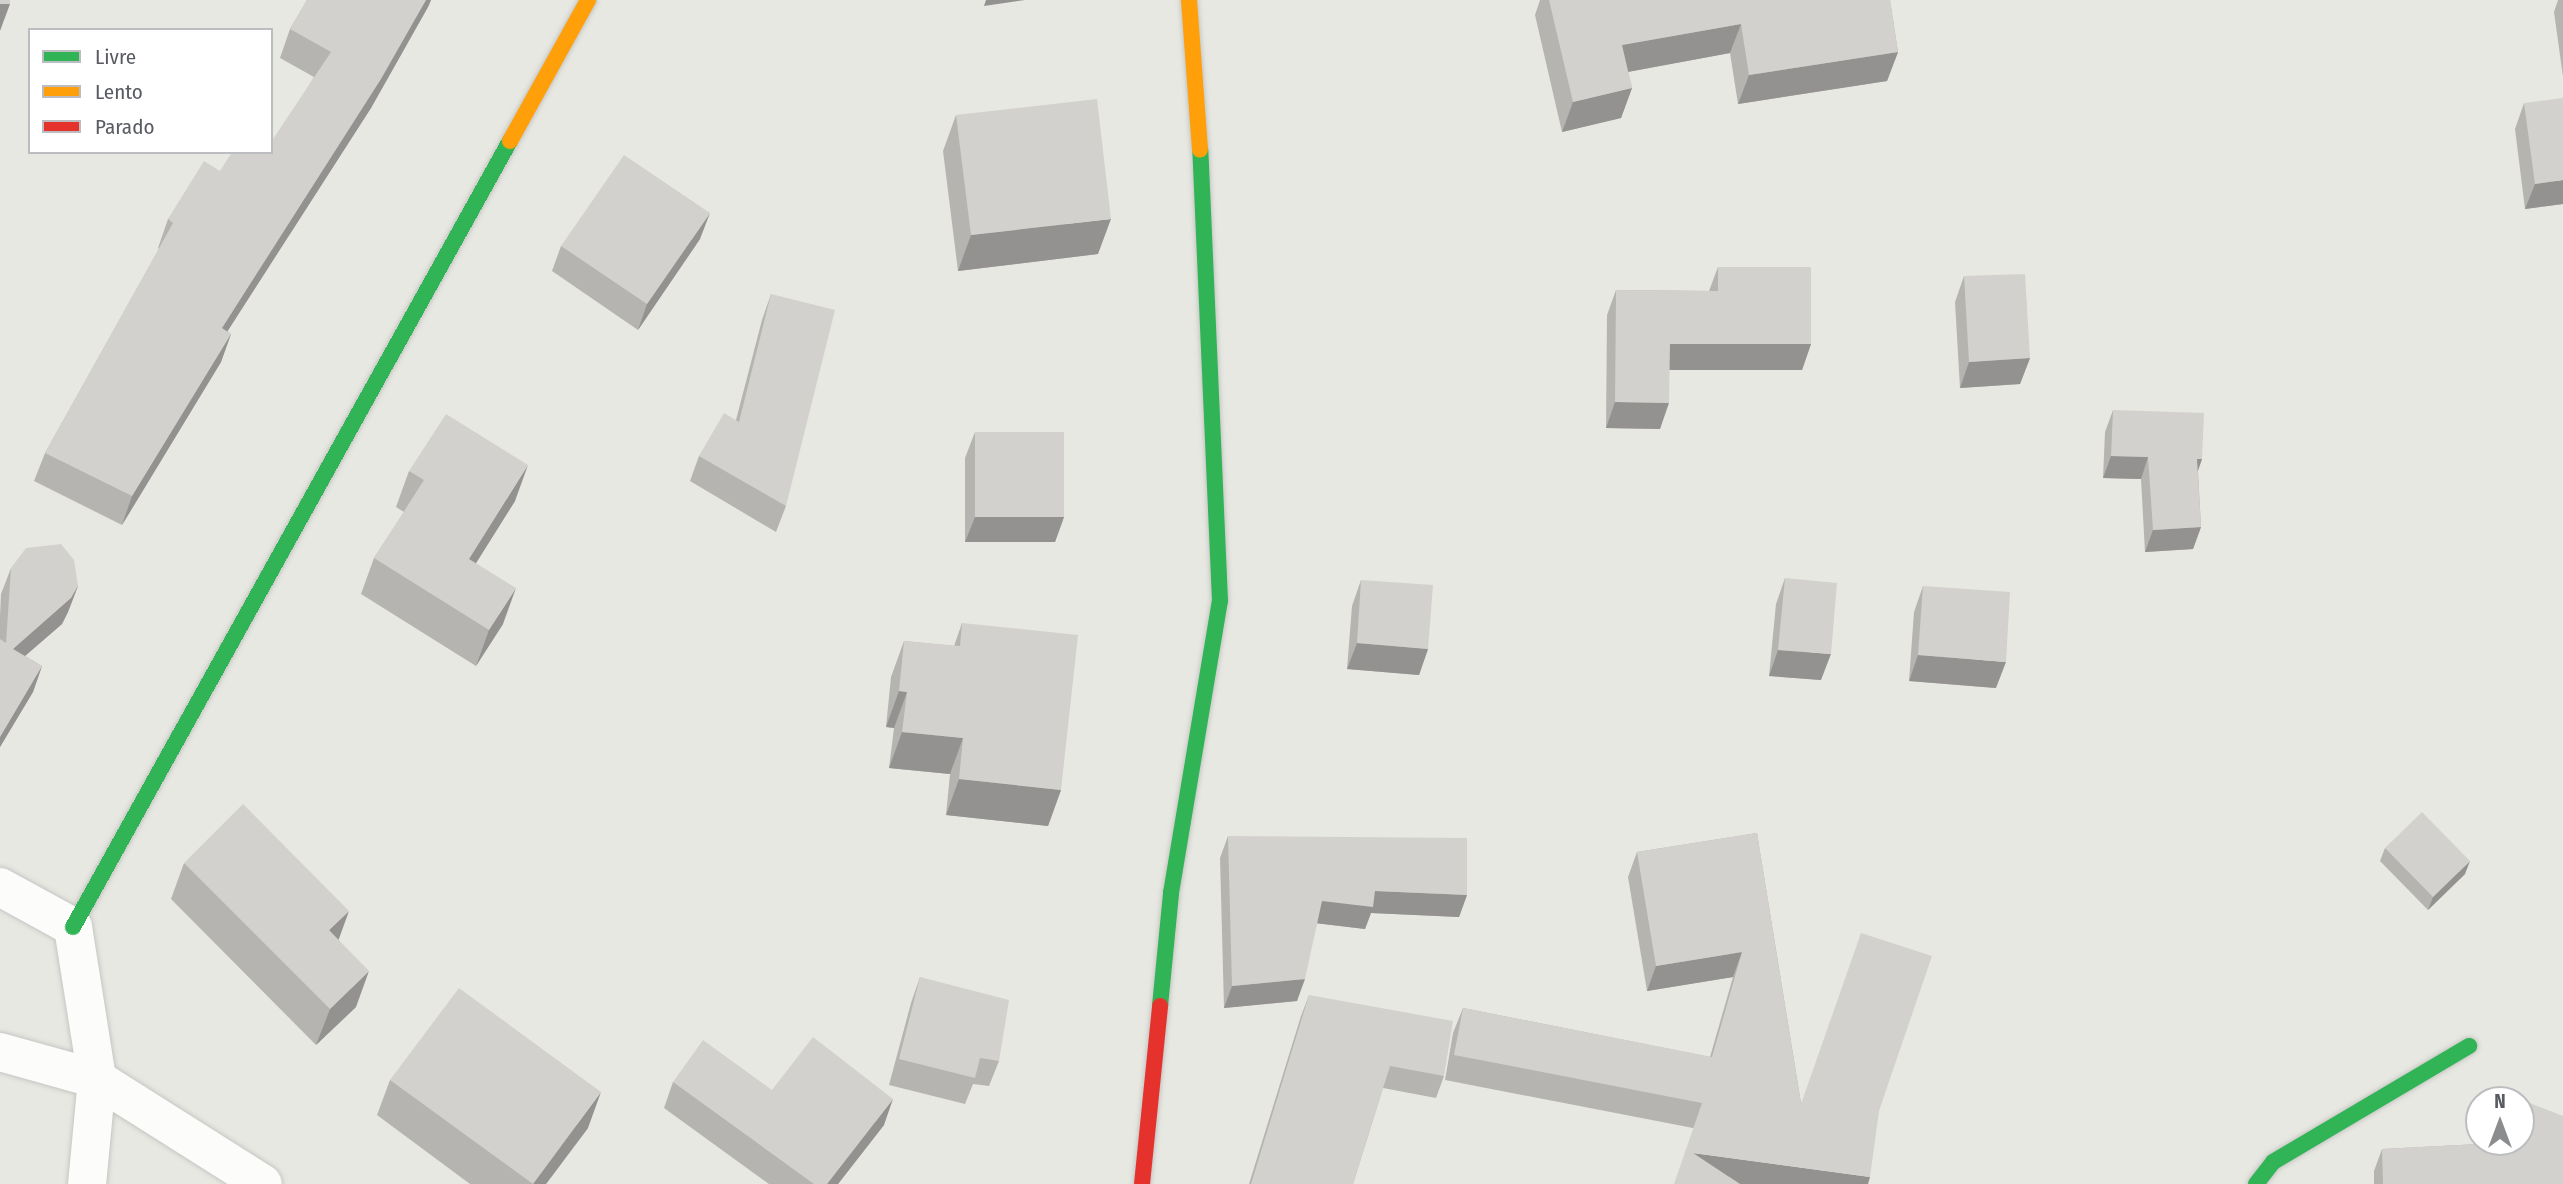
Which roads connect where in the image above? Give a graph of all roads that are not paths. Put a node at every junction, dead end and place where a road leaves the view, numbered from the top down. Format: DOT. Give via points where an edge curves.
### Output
graph roads {
  1 [pos="588,0"];
  2 [pos="1189,0"];
  3 [pos="0,887"];
  4 [pos="73,927"];
  5 [pos="2469,1046"];
  6 [pos="0,1052"];
  7 [pos="97,1079"];
  8 [pos="87,1184"];
  9 [pos="263,1184"];
  10 [pos="1142,1184"];
  11 [pos="2256,1184"];
  1 -- 4 [label="street"];
  2 -- 10 [label="street" via="1196,56 1220,601 1171,893"];
  3 -- 4 [label="street"];
  4 -- 7 [label="street"];
  5 -- 11 [label="street" via="2273,1162"];
  6 -- 7 [label="street"];
  7 -- 8 [label="street"];
  7 -- 9 [label="street"];
}
